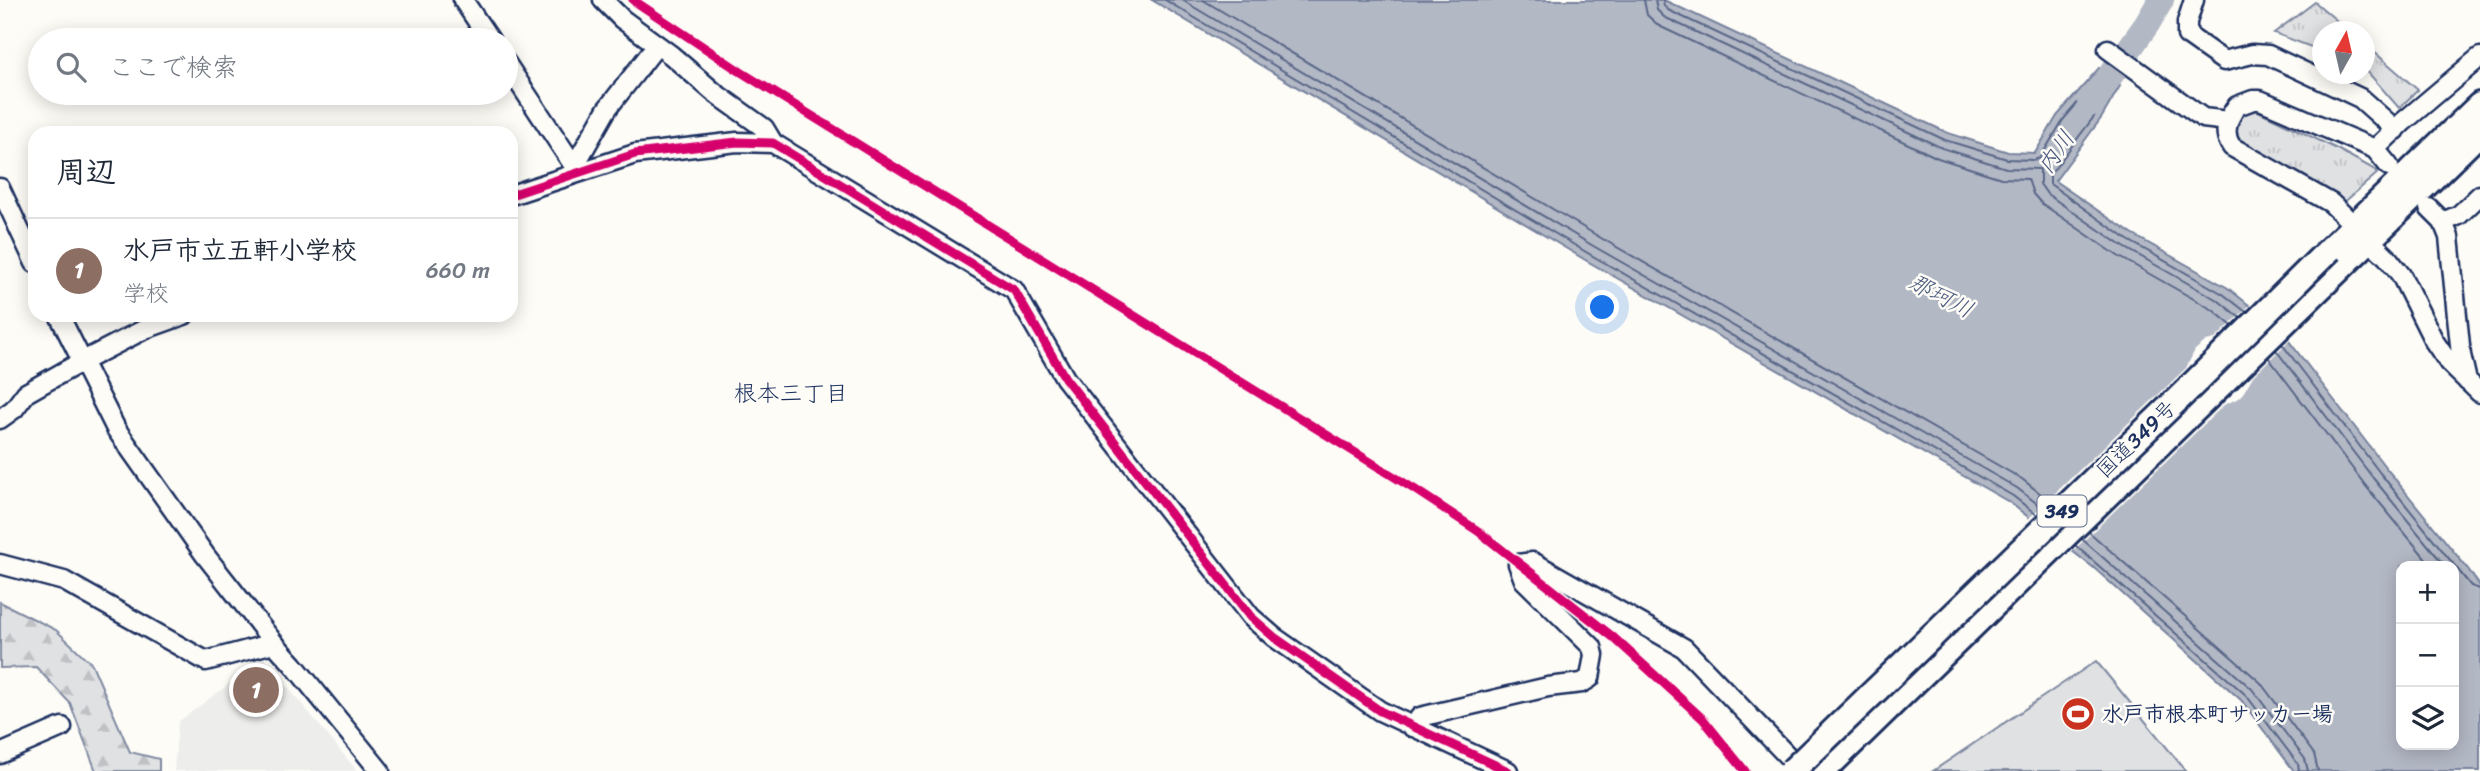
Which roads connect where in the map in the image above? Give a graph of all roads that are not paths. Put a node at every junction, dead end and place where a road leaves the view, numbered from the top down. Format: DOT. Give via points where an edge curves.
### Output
graph roads {
  1 [pos="463,0"];
  2 [pos="603,0"];
  3 [pos="2194,0"];
  4 [pos="482,28"];
  5 [pos="657,45"];
  6 [pos="2108,49"];
  7 [pos="2480,57"];
  8 [pos="518,82"];
  9 [pos="2480,105"];
  10 [pos="2228,121"];
  11 [pos="2396,130"];
  12 [pos="2480,132"];
  13 [pos="773,143"];
  14 [pos="2375,149"];
  15 [pos="2389,166"];
  16 [pos="576,169"];
  17 [pos="0,188"];
  18 [pos="518,192"];
  19 [pos="2480,195"];
  20 [pos="2429,208"];
  21 [pos="2443,222"];
  22 [pos="2361,234"];
  23 [pos="28,248"];
  24 [pos="2337,256"];
  25 [pos="62,322"];
  26 [pos="164,322"];
  27 [pos="81,362"];
  28 [pos="2474,387"];
  29 [pos="0,419"];
  30 [pos="0,564"];
  31 [pos="274,643"];
  32 [pos="62,727"];
  33 [pos="1412,727"];
  34 [pos="0,754"];
  35 [pos="380,771"];
  36 [pos="1508,771"];
  37 [pos="1792,771"];
  38 [pos="1802,771"];
  39 [pos="1823,771"];
  1 -- 4 [label="street"];
  2 -- 5 [label="street"];
  3 -- 11 [label="street" via="2187,34 2202,47 2224,61 2268,55 2360,98"];
  5 -- 13 [label="street" via="764,128"];
  5 -- 16 [label="street" via="607,110"];
  6 -- 10 [label="street" via="2203,118"];
  7 -- 11 [label="street"];
  8 -- 16 [label="street"];
  9 -- 22 [label="highway, 国道349号 / 349"];
  10 -- 14 [label="street" via="2237,106 2260,100"];
  10 -- 22 [label="street" via="2226,137 2232,147 2331,203"];
  11 -- 14 [label="street"];
  12 -- 22 [label="highway, 国道349号 / 349"];
  13 -- 16 [label="street" via="737,142 635,154"];
  13 -- 33 [label="street" via="1014,290 1065,378 1251,617 1380,711"];
  14 -- 15 [label="street"];
  16 -- 18 [label="street"];
  17 -- 23 [label="street"];
  19 -- 21 [label="street" via="2459,215"];
  20 -- 21 [label="street"];
  21 -- 28 [label="street" via="2451,252 2461,355"];
  22 -- 24 [label="highway, 国道349号 / 349"];
  22 -- 28 [label="street" via="2394,265 2434,341"];
  24 -- 37 [label="highway, 国道349号 / 349, bridge" via="2180,397"];
  24 -- 39 [label="highway, 国道349号 / 349"];
  25 -- 27 [label="street"];
  26 -- 27 [label="street"];
  27 -- 29 [label="street" via="26,393"];
  27 -- 31 [label="street" via="116,429"];
  30 -- 31 [label="street" via="64,581 206,661"];
  31 -- 35 [label="street"];
  32 -- 34 [label="street"];
  33 -- 36 [label="street"];
  33 -- 38 [label="street" via="1420,717 1582,683 1590,677 1592,646 1524,580 1518,564 1533,562 1685,648"];
}
